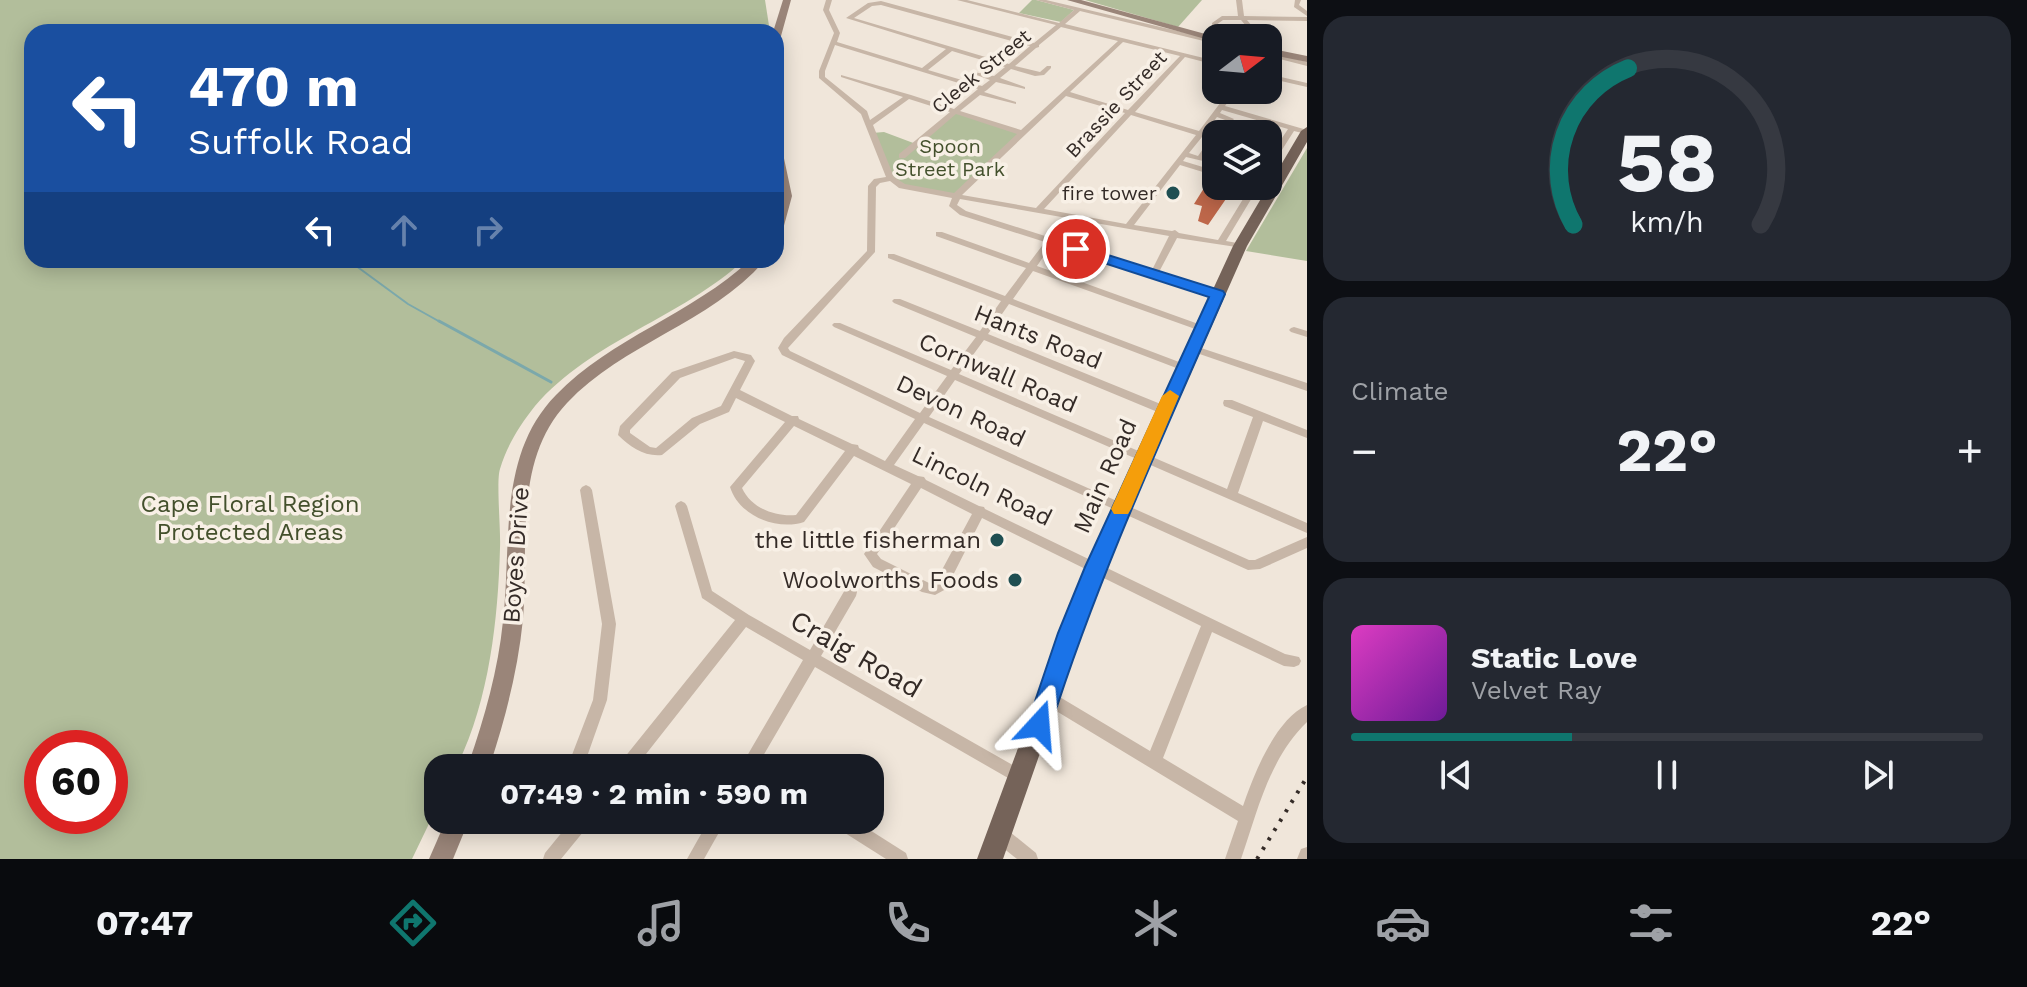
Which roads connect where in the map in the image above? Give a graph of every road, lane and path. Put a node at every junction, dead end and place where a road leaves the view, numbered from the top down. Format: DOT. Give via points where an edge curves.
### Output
graph roads {
  1 [pos="787,0"];
  2 [pos="829,0"];
  3 [pos="960,0"];
  4 [pos="1039,0"];
  5 [pos="1071,0"];
  6 [pos="1239,0"];
  7 [pos="1298,0"];
  8 [pos="1079,9"];
  9 [pos="1307,16"];
  10 [pos="1242,19"];
  11 [pos="780,24"];
  12 [pos="1214,24"];
  13 [pos="1247,24"];
  14 [pos="1062,25"];
  15 [pos="1202,36"];
  16 [pos="1202,37"];
  17 [pos="1122,40"];
  18 [pos="834,43"];
  19 [pos="1037,46"];
  20 [pos="951,49"];
  21 [pos="1184,55"];
  22 [pos="1202,60"];
  23 [pos="1012,67"];
  24 [pos="1049,67"];
  25 [pos="925,69"];
  26 [pos="976,73"];
  27 [pos="843,76"];
  28 [pos="951,78"];
  29 [pos="1282,79"];
  30 [pos="997,80"];
  31 [pos="1307,85"];
  32 [pos="939,86"];
  33 [pos="1023,88"];
  34 [pos="983,91"];
  35 [pos="1065,93"];
  36 [pos="909,96"];
  37 [pos="1014,103"];
  38 [pos="1225,104"];
  39 [pos="957,112"];
  40 [pos="1130,113"];
  41 [pos="1220,113"];
  42 [pos="1229,120"];
  43 [pos="869,124"];
  44 [pos="1302,130"];
  45 [pos="1022,133"];
  46 [pos="1200,134"];
  47 [pos="1282,151"];
  48 [pos="902,156"];
  49 [pos="1202,156"];
  50 [pos="1180,158"];
  51 [pos="1202,168"];
  52 [pos="891,178"];
  53 [pos="958,197"];
  54 [pos="1245,200"];
  55 [pos="1038,210"];
  56 [pos="1237,215"];
  57 [pos="1254,220"];
  58 [pos="1129,226"];
  59 [pos="1175,233"];
  60 [pos="939,234"];
  61 [pos="1050,241"];
  62 [pos="1221,242"];
  63 [pos="1240,246"];
  64 [pos="891,256"];
  65 [pos="1030,267"];
  66 [pos="749,268"];
  67 [pos="1154,274"];
  68 [pos="1218,294"];
  69 [pos="1007,300"];
  70 [pos="897,301"];
  71 [pos="837,325"];
  72 [pos="1201,328"];
  73 [pos="1294,330"];
  74 [pos="1307,334"];
  75 [pos="981,335"];
  76 [pos="1192,348"];
  77 [pos="1183,367"];
  78 [pos="953,375"];
  79 [pos="1307,387"];
  80 [pos="736,393"];
  81 [pos="1228,403"];
  82 [pos="1164,410"];
  83 [pos="1259,416"];
  84 [pos="922,418"];
  85 [pos="794,419"];
  86 [pos="1307,434"];
  87 [pos="854,448"];
  88 [pos="1144,457"];
  89 [pos="888,465"];
  90 [pos="920,480"];
  91 [pos="586,490"];
  92 [pos="1231,495"];
  93 [pos="681,506"];
  94 [pos="1121,508"];
  95 [pos="980,510"];
  96 [pos="1307,528"];
  97 [pos="1307,542"];
  98 [pos="1095,567"];
  99 [pos="851,592"];
  100 [pos="744,619"];
  101 [pos="1209,623"];
  102 [pos="813,659"];
  103 [pos="1294,661"];
  104 [pos="1048,698"];
  105 [pos="1307,712"];
  106 [pos="482,754"];
  107 [pos="580,754"];
  108 [pos="636,754"];
  109 [pos="760,754"];
  110 [pos="1154,761"];
  111 [pos="1020,777"];
  112 [pos="1246,817"];
  113 [pos="452,834"];
  114 [pos="571,834"];
  115 [pos="710,834"];
  116 [pos="862,834"];
  117 [pos="999,834"];
  118 [pos="441,859"];
  119 [pos="551,859"];
  120 [pos="695,859"];
  121 [pos="900,859"];
  122 [pos="990,859"];
  123 [pos="1030,859"];
  124 [pos="1233,859"];
  1 -- 11 [label="main road"];
  2 -- 18 [label="street" via="826,10 837,33"];
  3 -- 14 [label="street"];
  4 -- 8 [label="street"];
  5 -- 15 [label="main road"];
  6 -- 10 [label="street"];
  7 -- 9 [label="street" via="1296,6"];
  8 -- 14 [label="street, Cleek Street"];
  8 -- 16 [label="street"];
  9 -- 10 [label="street"];
  10 -- 12 [label="street" via="1219,18"];
  10 -- 13 [label="street"];
  14 -- 17 [label="street"];
  14 -- 19 [label="street, Cleek Street"];
  17 -- 21 [label="street"];
  17 -- 35 [label="street"];
  18 -- 25 [label="street"];
  18 -- 43 [label="street" via="821,76 862,110"];
  19 -- 20 [label="street" via="881,3 870,4 850,19"];
  19 -- 23 [label="street, Cleek Street"];
  20 -- 23 [label="street"];
  20 -- 25 [label="street"];
  21 -- 22 [label="street"];
  21 -- 40 [label="street, Brassie Street"];
  23 -- 24 [label="street" via="1040,74"];
  23 -- 30 [label="street, Cleek Street"];
  25 -- 28 [label="street"];
  26 -- 30 [label="street"];
  27 -- 36 [label="street"];
  28 -- 32 [label="street"];
  28 -- 34 [label="street"];
  29 -- 31 [label="street"];
  30 -- 33 [label="street"];
  30 -- 34 [label="street, Cleek Street"];
  34 -- 37 [label="street"];
  34 -- 39 [label="street, Cleek Street"];
  35 -- 40 [label="street"];
  35 -- 45 [label="street"];
  36 -- 39 [label="street"];
  36 -- 43 [label="street"];
  38 -- 41 [label="street"];
  39 -- 45 [label="street"];
  39 -- 48 [label="street, Cleek Street"];
  40 -- 46 [label="street"];
  40 -- 55 [label="street, Brassie Street"];
  41 -- 42 [label="street"];
  41 -- 44 [label="street"];
  41 -- 46 [label="street"];
  43 -- 52 [label="street"];
  44 -- 47 [label="street"];
  44 -- 57 [label="main road, Main Road"];
  45 -- 53 [label="street"];
  46 -- 50 [label="street"];
  49 -- 50 [label="street"];
  50 -- 51 [label="street"];
  50 -- 58 [label="street"];
  52 -- 53 [label="street" via="905,187"];
  52 -- 84 [label="street, Devon Road" via="872,186 871,252 788,340 784,351"];
  53 -- 55 [label="street"];
  53 -- 61 [label="street" via="953,206 958,211"];
  54 -- 56 [label="street"];
  55 -- 58 [label="street"];
  56 -- 57 [label="street"];
  56 -- 62 [label="street"];
  57 -- 63 [label="main road, Main Road"];
  58 -- 59 [label="street"];
  59 -- 62 [label="street"];
  59 -- 67 [label="street"];
  60 -- 65 [label="street"];
  61 -- 65 [label="street"];
  61 -- 67 [label="street"];
  62 -- 63 [label="street"];
  63 -- 68 [label="main road, Main Road"];
  64 -- 69 [label="street"];
  65 -- 69 [label="street"];
  65 -- 72 [label="street"];
  66 -- 106 [label="main road, Boyes Drive" via="721,292 580,382 535,436 519,487 507,665"];
  67 -- 68 [label="street"];
  68 -- 72 [label="main road, Main Road"];
  69 -- 75 [label="street"];
  69 -- 77 [label="street"];
  70 -- 75 [label="street, Hants Road"];
  71 -- 78 [label="street, Cornwall Road"];
  72 -- 76 [label="main road, Main Road"];
  73 -- 74 [label="street"];
  75 -- 78 [label="street"];
  75 -- 82 [label="street, Hants Road"];
  76 -- 77 [label="main road, Main Road"];
  76 -- 79 [label="street"];
  77 -- 82 [label="main road, Main Road"];
  78 -- 84 [label="street"];
  78 -- 88 [label="street, Cornwall Road"];
  80 -- 80 [label="street" via="750,361 738,354 676,375 624,435 658,452 696,421 722,412"];
  80 -- 85 [label="street, Lincoln Road"];
  81 -- 83 [label="street"];
  82 -- 88 [label="main road, Main Road"];
  83 -- 86 [label="street"];
  83 -- 92 [label="street"];
  84 -- 89 [label="street"];
  84 -- 94 [label="street, Devon Road"];
  85 -- 87 [label="street, Lincoln Road"];
  85 -- 87 [label="street" via="736,487 740,499 775,520 800,519"];
  87 -- 89 [label="street, Lincoln Road"];
  88 -- 92 [label="street, Cornwall Road"];
  88 -- 94 [label="main road, Main Road"];
  89 -- 90 [label="street, Lincoln Road"];
  90 -- 95 [label="street, Lincoln Road"];
  90 -- 95 [label="street" via="870,554 877,563 935,589"];
  91 -- 107 [label="street" via="609,624 600,700"];
  92 -- 96 [label="street, Cornwall Road"];
  93 -- 100 [label="street, Craig Road" via="703,588"];
  94 -- 97 [label="street, Devon Road" via="1248,565"];
  94 -- 98 [label="main road, Main Road"];
  95 -- 98 [label="street, Lincoln Road"];
  98 -- 101 [label="street, Lincoln Road"];
  98 -- 104 [label="main road, Main Road"];
  99 -- 102 [label="street"];
  100 -- 102 [label="street, Craig Road"];
  100 -- 108 [label="street"];
  101 -- 103 [label="street, Lincoln Road"];
  101 -- 110 [label="street"];
  102 -- 109 [label="street"];
  102 -- 111 [label="street, Craig Road"];
  104 -- 110 [label="street"];
  104 -- 111 [label="main road, Main Road"];
  105 -- 112 [label="street" via="1290,726 1271,755"];
  110 -- 112 [label="street"];
  111 -- 117 [label="main road, Main Road"];
  112 -- 124 [label="street"];
  113 -- 118 [label="main road"];
  114 -- 119 [label="street"];
  115 -- 120 [label="street"];
  116 -- 121 [label="street"];
  117 -- 122 [label="main road, Main Road"];
  117 -- 123 [label="street"];
}
